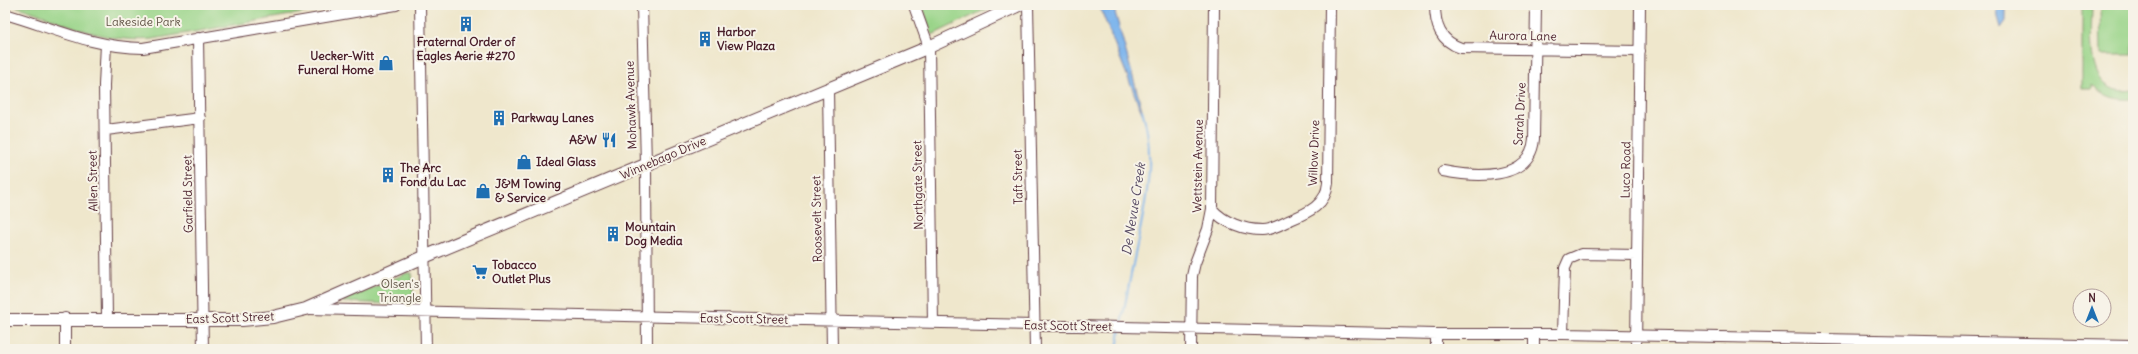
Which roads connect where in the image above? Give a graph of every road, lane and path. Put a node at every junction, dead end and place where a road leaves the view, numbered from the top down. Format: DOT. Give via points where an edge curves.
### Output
graph roads {
  1 [pos="396,5"];
  2 [pos="420,5"];
  3 [pos="642,5"];
  4 [pos="914,5"];
  5 [pos="1019,5"];
  6 [pos="1028,5"];
  7 [pos="1214,5"];
  8 [pos="1330,5"];
  9 [pos="1435,5"];
  10 [pos="1536,5"];
  11 [pos="1640,5"];
  12 [pos="5,14"];
  13 [pos="198,38"];
  14 [pos="106,44"];
  15 [pos="929,47"];
  16 [pos="1536,49"];
  17 [pos="1640,51"];
  18 [pos="828,89"];
  19 [pos="200,118"];
  20 [pos="106,130"];
  21 [pos="646,164"];
  22 [pos="1443,171"];
  23 [pos="1212,209"];
  24 [pos="1637,255"];
  25 [pos="424,257"];
  26 [pos="306,309"];
  27 [pos="425,313"];
  28 [pos="647,316"];
  29 [pos="65,318"];
  30 [pos="108,318"];
  31 [pos="5,320"];
  32 [pos="202,320"];
  33 [pos="832,321"];
  34 [pos="933,323"];
  35 [pos="1034,325"];
  36 [pos="1191,329"];
  37 [pos="1436,334"];
  38 [pos="1534,334"];
  39 [pos="1563,334"];
  40 [pos="1635,336"];
  41 [pos="2133,345"];
  42 [pos="65,349"];
  43 [pos="203,349"];
  44 [pos="426,349"];
  45 [pos="647,349"];
  46 [pos="832,349"];
  47 [pos="1035,349"];
  48 [pos="1191,349"];
  49 [pos="1436,349"];
  50 [pos="1534,349"];
  51 [pos="1636,349"];
  1 -- 13 [label="street"];
  2 -- 25 [label="street"];
  3 -- 21 [label="street, Mohawk Avenue"];
  4 -- 15 [label="street, Northgate Street"];
  5 -- 15 [label="main road, Winnebago Drive"];
  6 -- 35 [label="street, Taft Street"];
  7 -- 23 [label="street, Wettstein Avenue"];
  8 -- 23 [label="street, Willow Drive" via="1328,182 1324,197 1311,211 1266,230 1226,221"];
  9 -- 16 [label="street, Aurora Lane" via="1435,21 1439,31 1447,41 1456,46"];
  10 -- 16 [label="street, Sarah Drive"];
  11 -- 17 [label="street, Luco Road"];
  12 -- 14 [label="street" via="88,41"];
  13 -- 14 [label="street" via="143,48 124,48"];
  13 -- 19 [label="street, Garfield Street"];
  14 -- 20 [label="street, Allen Street"];
  15 -- 18 [label="main road, Winnebago Drive"];
  15 -- 34 [label="street, Northgate Street"];
  16 -- 17 [label="street, Aurora Lane"];
  16 -- 22 [label="street, Sarah Drive" via="1534,139 1527,159 1514,170 1494,174"];
  17 -- 24 [label="street, Luco Road"];
  18 -- 21 [label="main road, Winnebago Drive"];
  18 -- 33 [label="street, Roosevelt Street"];
  19 -- 20 [label="street"];
  19 -- 32 [label="street, Garfield Street"];
  20 -- 30 [label="street, Allen Street"];
  21 -- 25 [label="main road, Winnebago Drive"];
  21 -- 28 [label="street, Mohawk Avenue"];
  23 -- 36 [label="street, Wettstein Avenue" via="1206,236 1193,271"];
  24 -- 39 [label="street" via="1582,254 1569,259 1565,268"];
  24 -- 40 [label="street, Luco Road"];
  25 -- 26 [label="main road, Winnebago Drive"];
  25 -- 27 [label="street"];
  26 -- 27 [label="street, East Scott Street"];
  26 -- 32 [label="main road, East Scott Street" via="273,317"];
  27 -- 28 [label="street, East Scott Street"];
  27 -- 44 [label="street"];
  28 -- 33 [label="street, East Scott Street"];
  28 -- 45 [label="street, Mohawk Avenue"];
  29 -- 30 [label="main road, East Scott Street"];
  29 -- 31 [label="main road, East Scott Street"];
  29 -- 42 [label="street"];
  30 -- 32 [label="main road, East Scott Street"];
  32 -- 43 [label="street, Garfield Street"];
  33 -- 34 [label="street, East Scott Street"];
  33 -- 46 [label="street, Roosevelt Street"];
  34 -- 35 [label="street, East Scott Street"];
  35 -- 36 [label="street, East Scott Street"];
  35 -- 47 [label="street, Taft Street"];
  36 -- 37 [label="street, East Scott Street"];
  36 -- 48 [label="street, Wettstein Avenue"];
  37 -- 38 [label="street, East Scott Street"];
  37 -- 49 [label="street"];
  38 -- 39 [label="street, East Scott Street"];
  38 -- 50 [label="street"];
  39 -- 40 [label="street, East Scott Street"];
  40 -- 41 [label="street, East Scott Street"];
  40 -- 51 [label="street, Luco Road"];
}
